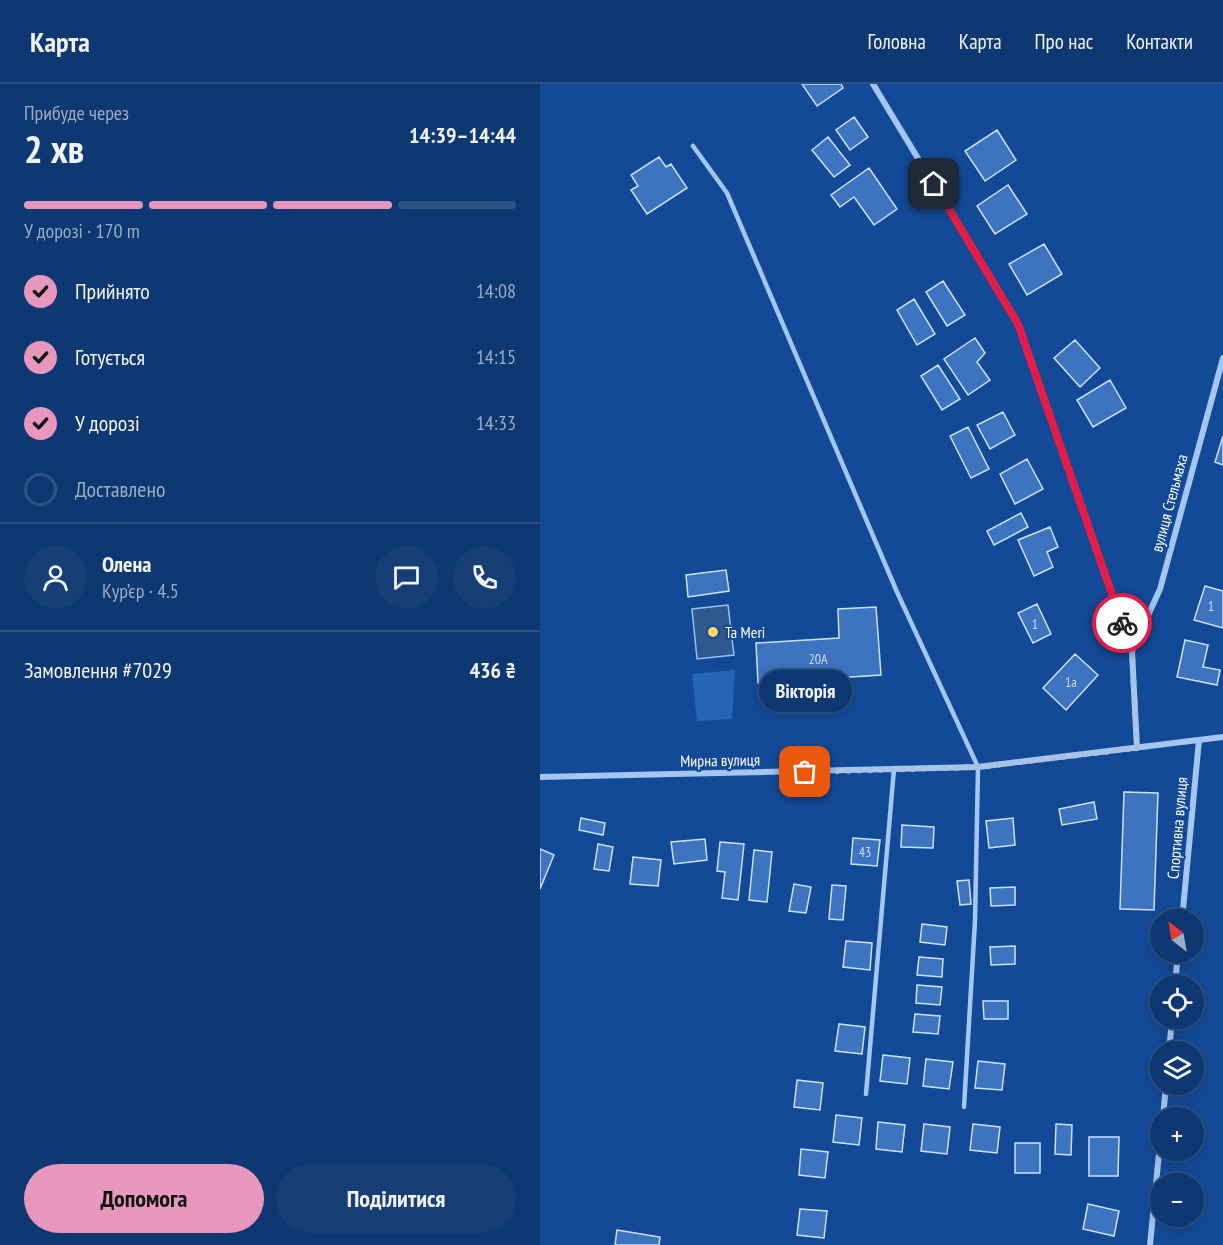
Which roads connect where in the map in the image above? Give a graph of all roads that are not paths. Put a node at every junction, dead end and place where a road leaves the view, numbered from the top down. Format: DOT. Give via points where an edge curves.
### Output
graph roads {
  1 [pos="873,84"];
  2 [pos="693,146"];
  3 [pos="1223,358"];
  4 [pos="1132,652"];
  5 [pos="1223,737"];
  6 [pos="1199,740"];
  7 [pos="1137,748"];
  8 [pos="978,767"];
  9 [pos="894,769"];
  10 [pos="540,777"];
  11 [pos="1183,909"];
  12 [pos="866,1094"];
  13 [pos="964,1107"];
  14 [pos="1158,1161"];
  15 [pos="1150,1245"];
  1 -- 4 [label="street" via="1018,324"];
  2 -- 8 [label="lane" via="727,193 897,591"];
  3 -- 4 [label="street, вулиця Стельмаха" via="1160,589"];
  4 -- 7 [label="street"];
  5 -- 6 [label="street, Мирна вулиця"];
  6 -- 7 [label="street, Мирна вулиця"];
  6 -- 11 [label="street, Спортивна вулиця"];
  7 -- 8 [label="street, Мирна вулиця"];
  8 -- 9 [label="street, Мирна вулиця"];
  8 -- 13 [label="lane" via="975,921"];
  9 -- 10 [label="street, Мирна вулиця"];
  9 -- 12 [label="lane"];
  14 -- 15 [label="street"];
}
